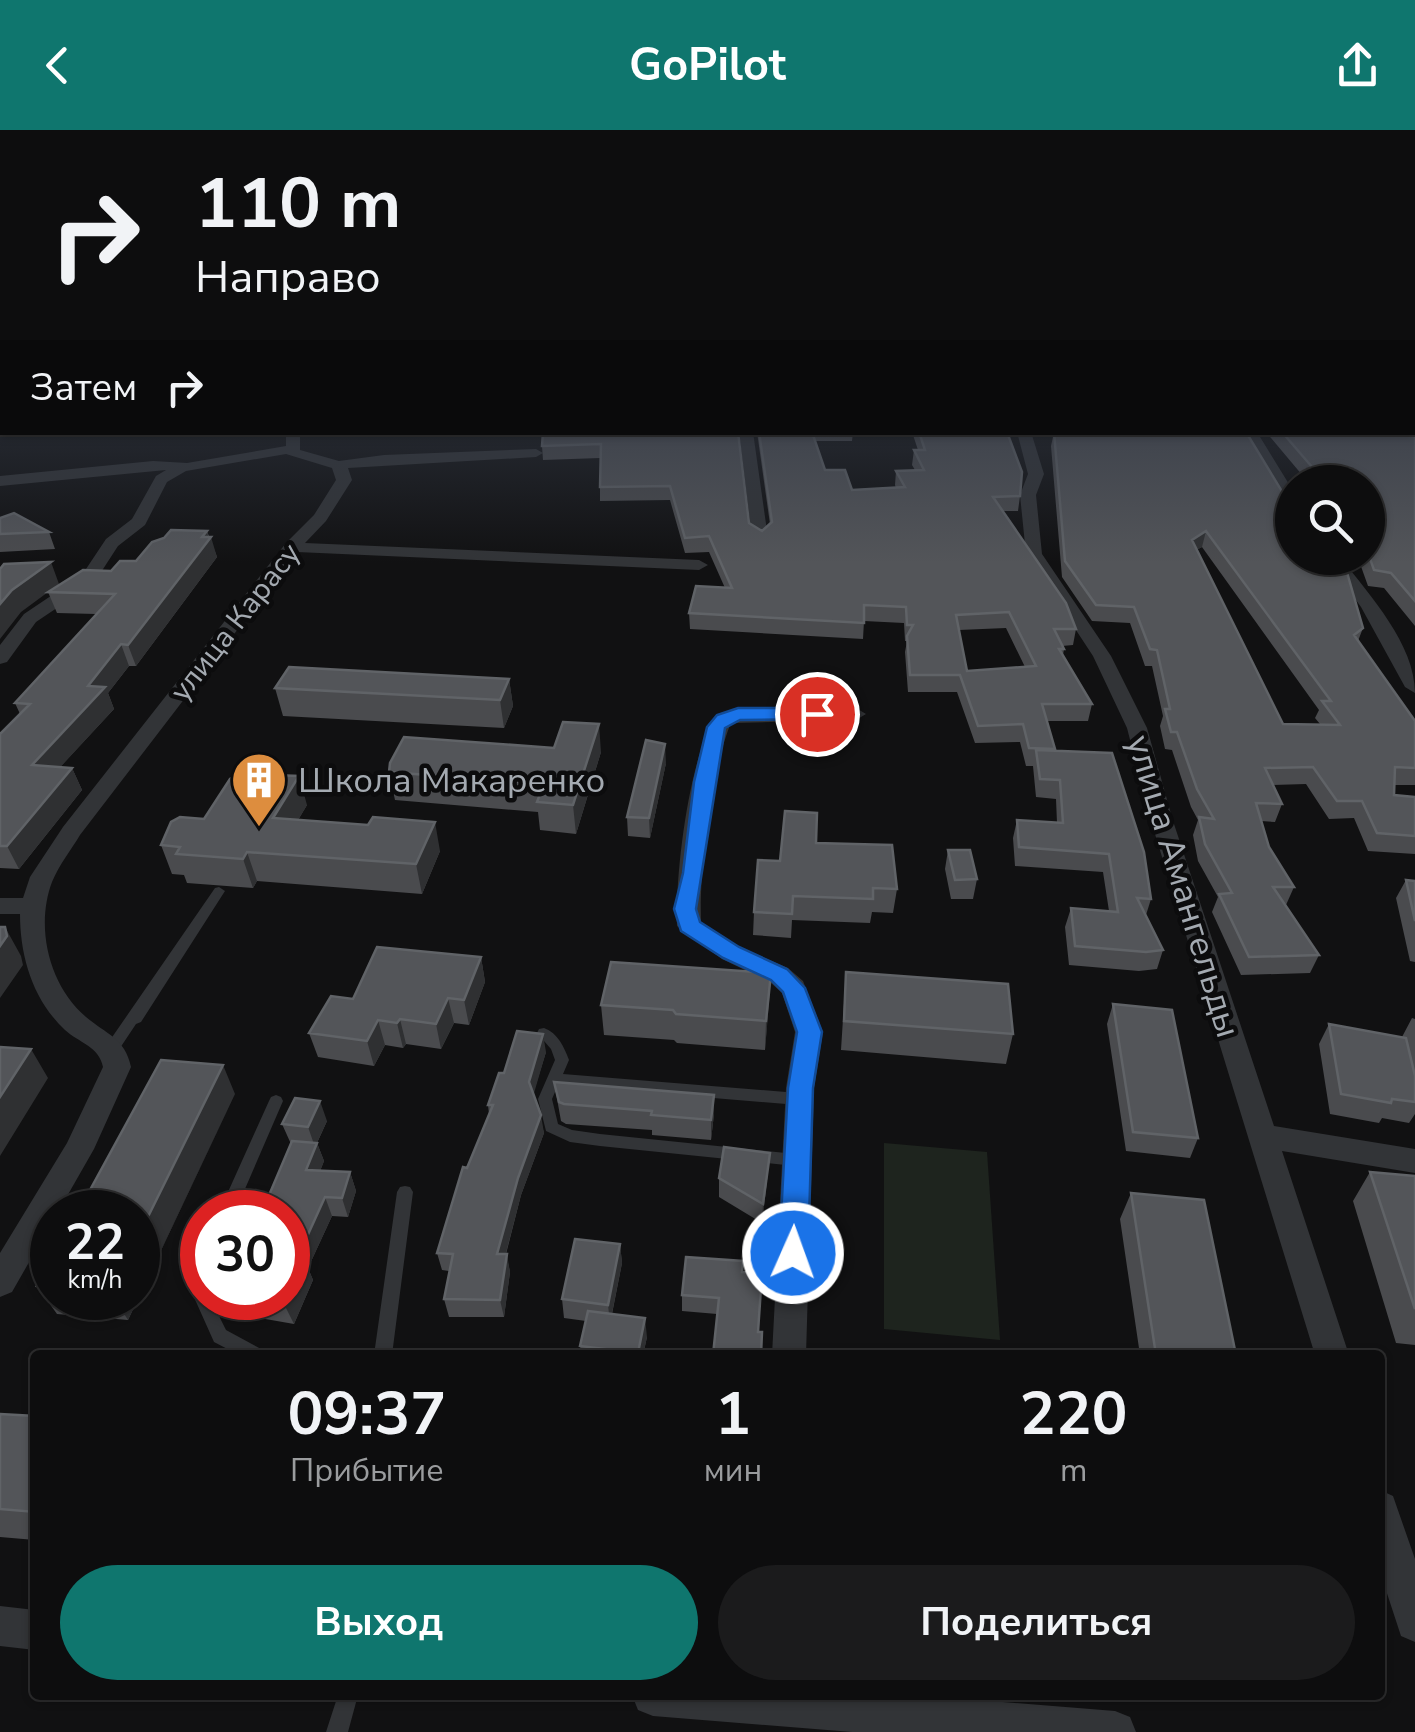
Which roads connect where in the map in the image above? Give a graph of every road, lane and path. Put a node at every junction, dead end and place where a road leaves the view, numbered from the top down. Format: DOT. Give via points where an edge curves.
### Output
graph roads {
  1 [pos="746,435"];
  2 [pos="1252,435"];
  3 [pos="1031,437"];
  4 [pos="292,441"];
  5 [pos="536,453"];
  6 [pos="339,465"];
  7 [pos="183,467"];
  8 [pos="1275,474"];
  9 [pos="0,481"];
  10 [pos="760,538"];
  11 [pos="292,548"];
  12 [pos="699,565"];
  13 [pos="1345,575"];
  14 [pos="0,658"];
  15 [pos="1415,686"];
  16 [pos="856,714"];
  17 [pos="0,906"];
  18 [pos="33,906"];
  19 [pos="136,1019"];
  20 [pos="544,1032"];
  21 [pos="111,1050"];
  22 [pos="556,1079"];
  23 [pos="800,1100"];
  24 [pos="276,1102"];
  25 [pos="1262,1136"];
  26 [pos="797,1160"];
  27 [pos="1415,1161"];
  28 [pos="237,1190"];
  29 [pos="405,1192"];
  30 [pos="0,1282"];
  31 [pos="212,1320"];
  32 [pos="245,1350"];
  33 [pos="384,1350"];
  34 [pos="790,1350"];
  35 [pos="1330,1350"];
  36 [pos="1385,1525"];
  37 [pos="1415,1622"];
  38 [pos="0,1626"];
  39 [pos="30,1629"];
  40 [pos="347,1700"];
  41 [pos="687,1700"];
  42 [pos="763,1711"];
  43 [pos="337,1732"];
  44 [pos="1116,1732"];
  1 -- 10 [label="street"];
  2 -- 8 [label="street"];
  3 -- 25 [label="street, улица Амангельды" via="1034,554 1102,656 1137,728"];
  4 -- 6 [label="street" via="303,458"];
  4 -- 7 [label="street"];
  5 -- 6 [label="street"];
  6 -- 11 [label="street, улица Карасу" via="344,480"];
  7 -- 9 [label="street"];
  7 -- 14 [label="street" via="161,479 139,522 112,544 88,579 30,618"];
  11 -- 12 [label="street"];
  11 -- 18 [label="street, улица Карасу" via="72,832 40,879"];
  13 -- 15 [label="street"];
  16 -- 23 [label="street" via="724,718 704,782 685,909 689,926 794,988 810,1032"];
  17 -- 18 [label="street"];
  18 -- 21 [label="street" via="45,983 60,1009"];
  19 -- 21 [label="lane" via="219,892"];
  20 -- 22 [label="lane" via="562,1060"];
  21 -- 30 [label="street" via="116,1067 80,1148"];
  22 -- 23 [label="lane"];
  22 -- 26 [label="lane" via="545,1099 546,1117 570,1136"];
  23 -- 26 [label="street"];
  24 -- 28 [label="lane"];
  25 -- 27 [label="street"];
  25 -- 35 [label="street, улица Амангельды"];
  26 -- 34 [label="street"];
  29 -- 33 [label="lane"];
  31 -- 32 [label="lane" via="220,1336"];
  36 -- 37 [label="street"];
  38 -- 39 [label="street"];
  40 -- 43 [label="lane"];
  41 -- 42 [label="street"];
  42 -- 44 [label="street"];
}
